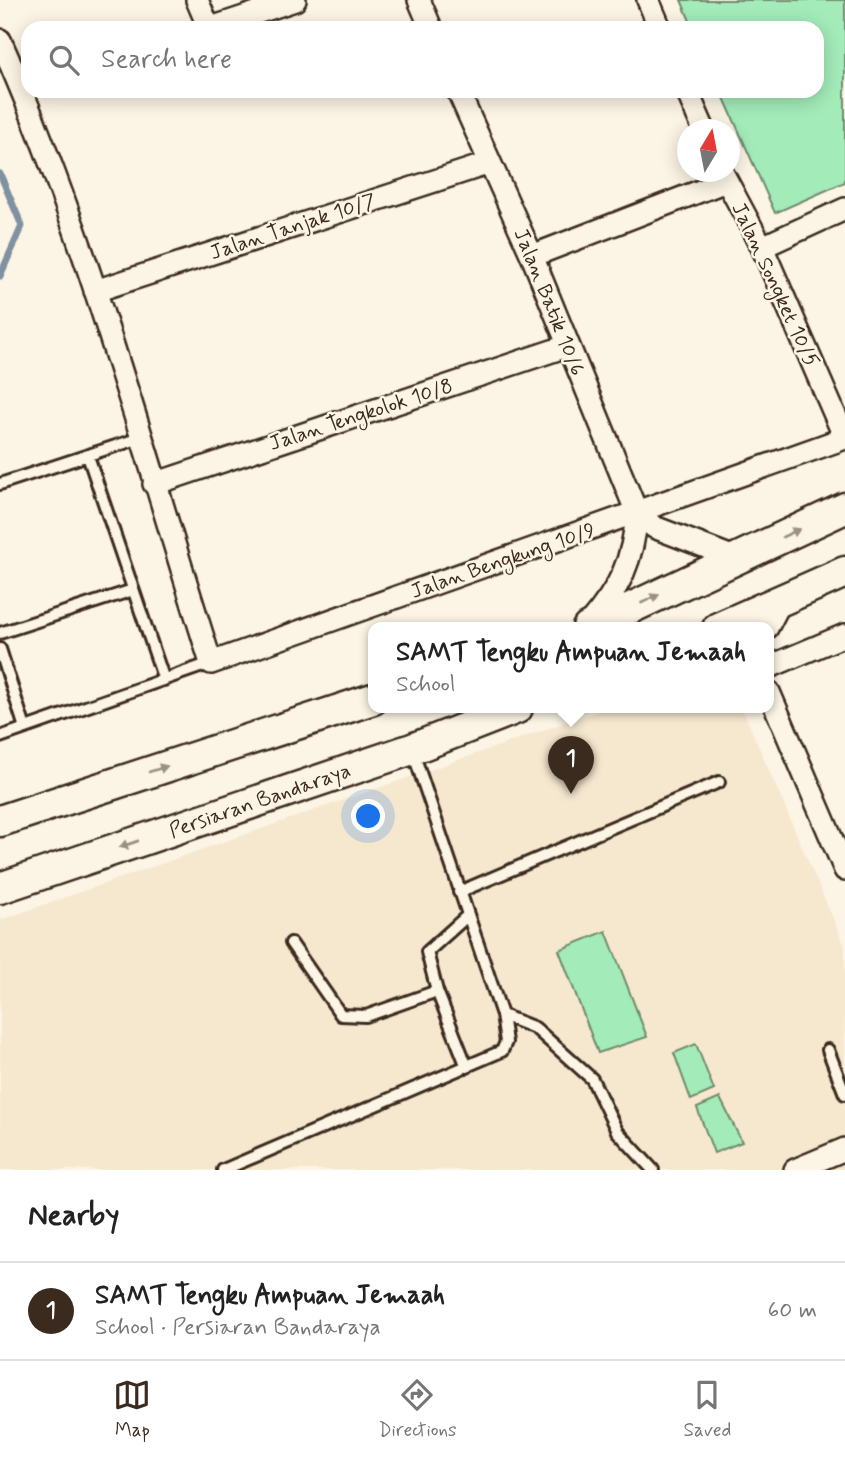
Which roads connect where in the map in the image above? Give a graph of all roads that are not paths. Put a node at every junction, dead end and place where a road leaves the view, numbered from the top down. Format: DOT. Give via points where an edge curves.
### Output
graph roads {
  1 [pos="197,0"];
  2 [pos="295,0"];
  3 [pos="419,0"];
  4 [pos="648,0"];
  5 [pos="207,21"];
  6 [pos="231,21"];
  7 [pos="428,21"];
  8 [pos="657,21"];
  9 [pos="0,40"];
  10 [pos="21,79"];
  11 [pos="28,98"];
  12 [pos="461,98"];
  13 [pos="690,98"];
  14 [pos="699,119"];
  15 [pos="490,163"];
  16 [pos="710,182"];
  17 [pos="727,182"];
  18 [pos="845,209"];
  19 [pos="762,247"];
  20 [pos="532,256"];
  21 [pos="95,291"];
  22 [pos="567,346"];
  23 [pos="140,438"];
  24 [pos="845,438"];
  25 [pos="88,456"];
  26 [pos="0,484"];
  27 [pos="155,484"];
  28 [pos="845,508"];
  29 [pos="637,513"];
  30 [pos="737,559"];
  31 [pos="845,572"];
  32 [pos="134,590"];
  33 [pos="800,593"];
  34 [pos="592,622"];
  35 [pos="600,622"];
  36 [pos="732,622"];
  37 [pos="770,622"];
  38 [pos="0,633"];
  39 [pos="845,635"];
  40 [pos="0,649"];
  41 [pos="211,663"];
  42 [pos="774,665"];
  43 [pos="164,680"];
  44 [pos="368,701"];
  45 [pos="774,704"];
  46 [pos="504,713"];
  47 [pos="25,728"];
  48 [pos="0,737"];
  49 [pos="412,749"];
  50 [pos="719,782"];
  51 [pos="0,821"];
  52 [pos="845,870"];
  53 [pos="0,888"];
  54 [pos="459,892"];
  55 [pos="467,916"];
  56 [pos="291,943"];
  57 [pos="437,991"];
  58 [pos="502,1015"];
  59 [pos="828,1050"];
  60 [pos="467,1067"];
  61 [pos="845,1094"];
  62 [pos="845,1149"];
  63 [pos="223,1170"];
  64 [pos="653,1170"];
  65 [pos="795,1170"];
  1 -- 5 [label="street"];
  2 -- 6 [label="street"];
  3 -- 7 [label="street"];
  4 -- 8 [label="street"];
  9 -- 10 [label="street"];
  11 -- 21 [label="street"];
  12 -- 15 [label="street, Jalan Batik 10/6"];
  13 -- 14 [label="street"];
  15 -- 20 [label="street, Jalan Batik 10/6"];
  15 -- 21 [label="street, Jalan Tanjak 10/7"];
  16 -- 20 [label="street"];
  17 -- 19 [label="street, Jalan Songket 10/5"];
  18 -- 19 [label="street"];
  19 -- 24 [label="street, Jalan Songket 10/5"];
  20 -- 22 [label="street, Jalan Batik 10/6"];
  21 -- 23 [label="street"];
  22 -- 27 [label="street, Jalan Tengkolok 10/8"];
  22 -- 29 [label="street, Jalan Batik 10/6"];
  23 -- 25 [label="lane"];
  23 -- 27 [label="street"];
  24 -- 29 [label="street, Jalan Bengkung 10/9"];
  25 -- 26 [label="lane"];
  25 -- 32 [label="lane"];
  27 -- 41 [label="street"];
  30 -- 28 [label="main road, one-way"];
  29 -- 30 [label="street" via="653,527"];
  29 -- 34 [label="street, Jalan Batik 10/6" via="635,548 611,598"];
  29 -- 41 [label="street, Jalan Bengkung 10/9"];
  35 -- 30 [label="main road, one-way"];
  31 -- 33 [label="main road"];
  32 -- 38 [label="lane"];
  32 -- 43 [label="lane"];
  33 -- 36 [label="main road"];
  33 -- 37 [label="street" via="779,605"];
  39 -- 42 [label="street"];
  40 -- 47 [label="lane"];
  41 -- 43 [label="lane"];
  43 -- 47 [label="lane"];
  51 -- 44 [label="main road, one-way"];
  45 -- 52 [label="street"];
  46 -- 49 [label="main road, Persiaran Bandaraya"];
  47 -- 48 [label="lane"];
  49 -- 53 [label="main road, Persiaran Bandaraya, one-way"];
  49 -- 54 [label="lane"];
  50 -- 54 [label="lane"];
  54 -- 55 [label="lane"];
  55 -- 57 [label="lane" via="427,952"];
  55 -- 58 [label="lane"];
  56 -- 57 [label="lane" via="341,1015 366,1016"];
  57 -- 60 [label="lane"];
  58 -- 60 [label="lane" via="506,1042 502,1051"];
  58 -- 64 [label="lane" via="535,1028 592,1079 617,1131"];
  59 -- 61 [label="lane"];
  60 -- 63 [label="lane"];
  62 -- 65 [label="street"];
}
